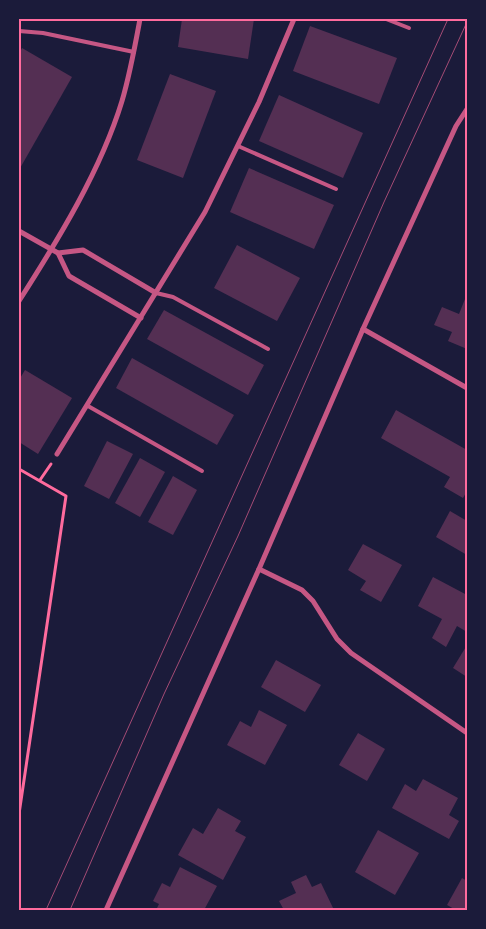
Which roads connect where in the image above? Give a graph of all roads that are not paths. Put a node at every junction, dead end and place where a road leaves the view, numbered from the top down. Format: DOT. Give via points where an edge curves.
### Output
graph roads {
  1 [pos="140,19"];
  2 [pos="294,19"];
  3 [pos="386,19"];
  4 [pos="409,28"];
  5 [pos="19,31"];
  6 [pos="134,52"];
  7 [pos="467,109"];
  8 [pos="238,146"];
  9 [pos="336,189"];
  10 [pos="19,230"];
  11 [pos="52,249"];
  12 [pos="58,253"];
  13 [pos="156,293"];
  14 [pos="19,301"];
  15 [pos="141,318"];
  16 [pos="363,329"];
  17 [pos="268,350"];
  18 [pos="467,388"];
  19 [pos="88,406"];
  20 [pos="57,454"];
  21 [pos="202,471"];
  22 [pos="259,569"];
  23 [pos="467,733"];
  24 [pos="106,910"];
  1 -- 6 [label="street"];
  2 -- 8 [label="street"];
  3 -- 4 [label="lane"];
  5 -- 6 [label="lane"];
  6 -- 11 [label="street" via="121,102 103,151"];
  7 -- 16 [label="street" via="456,126"];
  8 -- 9 [label="lane"];
  8 -- 13 [label="street" via="205,212"];
  10 -- 11 [label="street"];
  11 -- 12 [label="street"];
  11 -- 14 [label="street"];
  12 -- 13 [label="street" via="83,250"];
  12 -- 15 [label="street" via="69,276"];
  13 -- 15 [label="street"];
  13 -- 17 [label="lane" via="173,297"];
  15 -- 19 [label="street"];
  16 -- 18 [label="street"];
  16 -- 22 [label="street"];
  19 -- 20 [label="street"];
  19 -- 21 [label="lane"];
  22 -- 23 [label="street" via="302,590 313,601 337,639 352,653"];
  22 -- 24 [label="street"];
}
